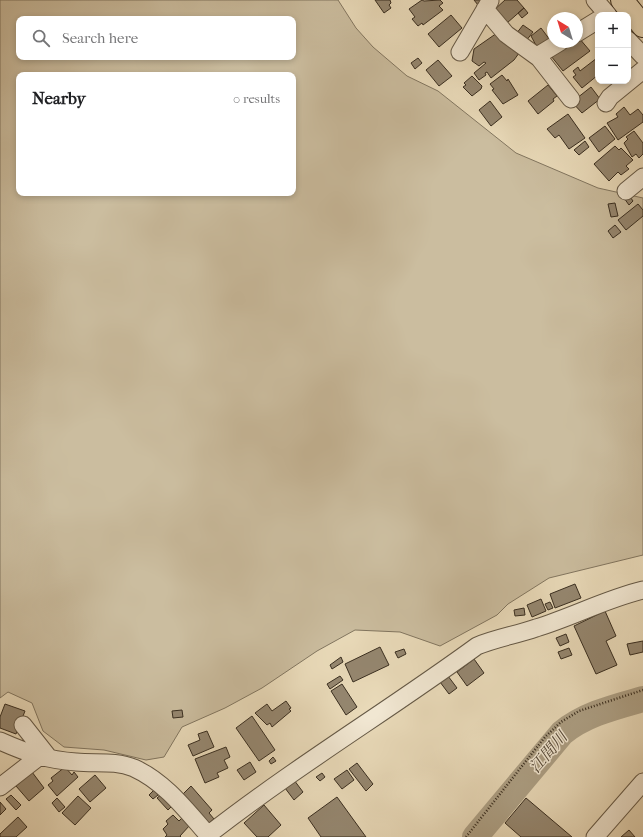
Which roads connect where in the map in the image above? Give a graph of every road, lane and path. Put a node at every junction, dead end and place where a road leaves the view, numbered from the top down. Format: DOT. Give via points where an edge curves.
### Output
graph roads {
  1 [pos="595,0"];
  2 [pos="489,2"];
  3 [pos="607,12"];
  4 [pos="595,21"];
  5 [pos="631,22"];
  6 [pos="643,26"];
  7 [pos="583,28"];
  8 [pos="631,43"];
  9 [pos="550,48"];
  10 [pos="460,52"];
  11 [pos="537,56"];
  12 [pos="643,56"];
  13 [pos="643,70"];
  14 [pos="571,100"];
  15 [pos="606,103"];
  16 [pos="643,177"];
  17 [pos="626,191"];
  18 [pos="643,590"];
  19 [pos="643,690"];
  20 [pos="24,725"];
  21 [pos="0,741"];
  22 [pos="44,757"];
  23 [pos="643,782"];
  24 [pos="0,787"];
  25 [pos="209,836"];
  26 [pos="466,837"];
  27 [pos="595,837"];
  1 -- 3 [label="street"];
  2 -- 10 [label="street"];
  2 -- 11 [label="street" via="506,34"];
  4 -- 7 [label="street"];
  5 -- 6 [label="main road"];
  8 -- 12 [label="street"];
  9 -- 11 [label="street"];
  11 -- 14 [label="street"];
  13 -- 15 [label="street"];
  16 -- 17 [label="street"];
  18 -- 25 [label="street" via="614,598 535,629 477,646 302,765"];
  19 -- 26 [label="path" via="579,711 560,722"];
  20 -- 22 [label="street"];
  21 -- 22 [label="street" via="32,755"];
  22 -- 24 [label="street"];
  22 -- 25 [label="street" via="74,762 107,762 132,767 160,784"];
  23 -- 27 [label="street"];
}
